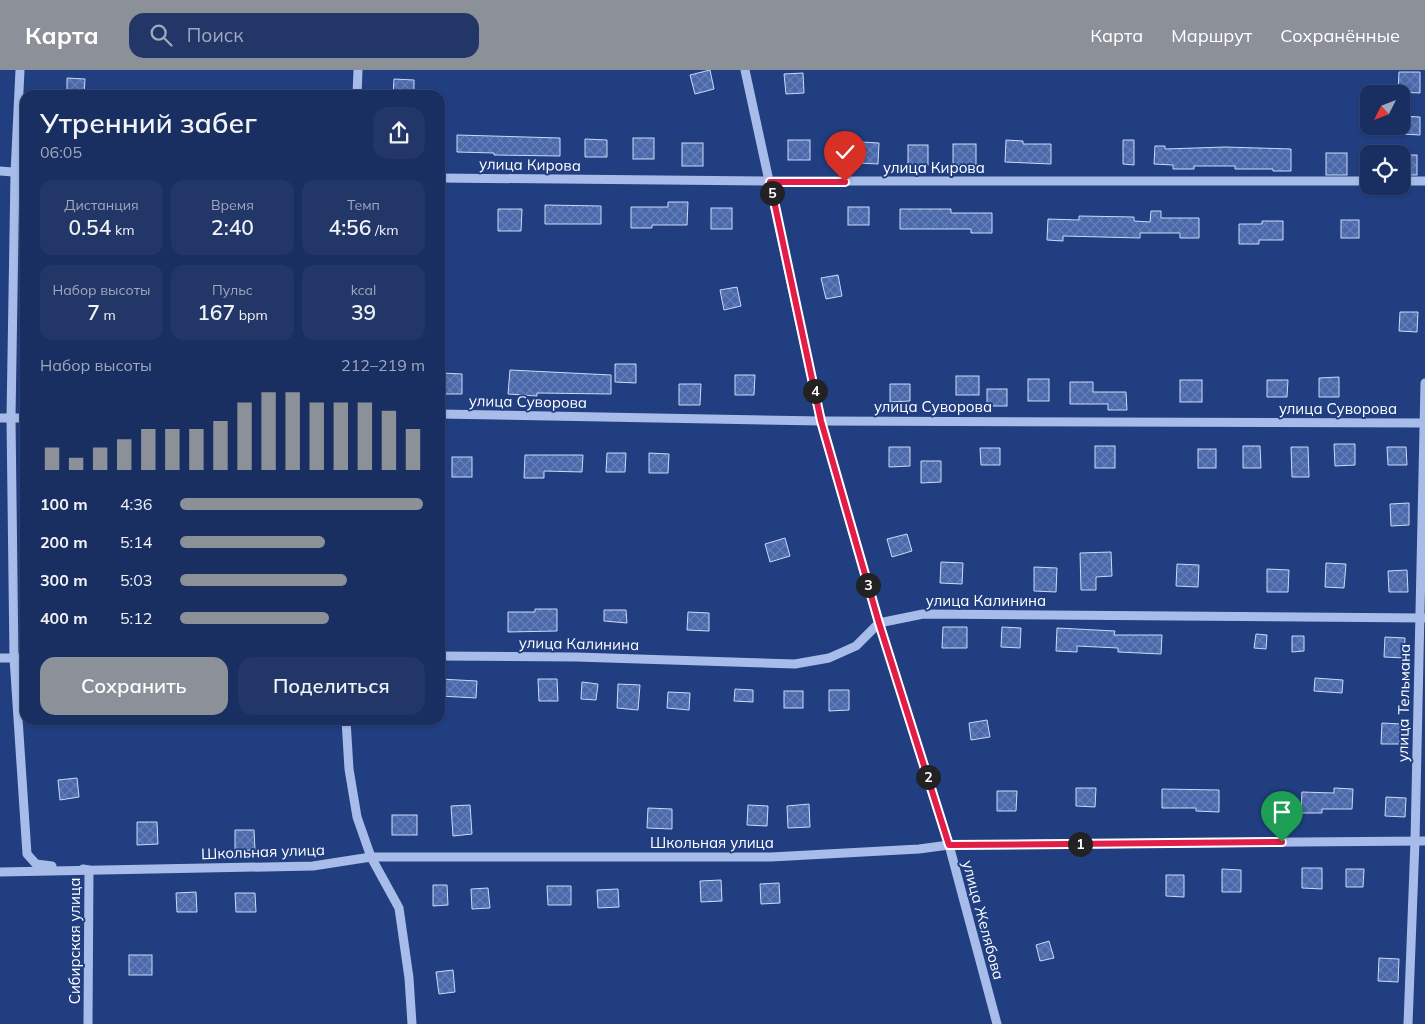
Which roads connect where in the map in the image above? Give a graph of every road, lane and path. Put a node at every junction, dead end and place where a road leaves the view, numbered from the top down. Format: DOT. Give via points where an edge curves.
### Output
graph roads {
  1 [pos="20,70"];
  2 [pos="358,70"];
  3 [pos="745,70"];
  4 [pos="357,90"];
  5 [pos="0,172"];
  6 [pos="14,172"];
  7 [pos="20,173"];
  8 [pos="445,178"];
  9 [pos="770,182"];
  10 [pos="1360,182"];
  11 [pos="1410,182"];
  12 [pos="1425,182"];
  13 [pos="1425,383"];
  14 [pos="445,414"];
  15 [pos="0,418"];
  16 [pos="11,418"];
  17 [pos="20,418"];
  18 [pos="821,421"];
  19 [pos="1425,423"];
  20 [pos="1422,618"];
  21 [pos="879,623"];
  22 [pos="445,656"];
  23 [pos="0,658"];
  24 [pos="14,658"];
  25 [pos="20,658"];
  26 [pos="346,725"];
  27 [pos="1415,841"];
  28 [pos="1425,841"];
  29 [pos="949,845"];
  30 [pos="371,856"];
  31 [pos="88,870"];
  32 [pos="0,872"];
  33 [pos="88,1024"];
  34 [pos="412,1024"];
  35 [pos="997,1024"];
  36 [pos="1408,1024"];
  1 -- 6 [label="street, Сибирская улица"];
  2 -- 4 [label="street"];
  3 -- 9 [label="street, улица Желябова"];
  5 -- 6 [label="street"];
  6 -- 7 [label="street"];
  6 -- 16 [label="street, Сибирская улица"];
  8 -- 9 [label="street, улица Кирова"];
  9 -- 10 [label="street, улица Кирова"];
  9 -- 18 [label="street, улица Желябова"];
  11 -- 12 [label="street"];
  13 -- 19 [label="street, улица Тельмана"];
  14 -- 18 [label="street, улица Суворова"];
  15 -- 16 [label="street"];
  16 -- 17 [label="street"];
  16 -- 24 [label="street, Сибирская улица"];
  18 -- 19 [label="street, улица Суворова"];
  18 -- 21 [label="street, улица Желябова"];
  19 -- 20 [label="street, улица Тельмана"];
  20 -- 21 [label="street, улица Калинина" via="924,614"];
  20 -- 27 [label="street, улица Тельмана"];
  21 -- 22 [label="street, улица Калинина" via="856,646 829,658 794,664"];
  21 -- 29 [label="street, улица Желябова"];
  23 -- 24 [label="street"];
  24 -- 25 [label="street"];
  24 -- 31 [label="street, Сибирская улица" via="27,854 36,864"];
  26 -- 30 [label="street" via="356,807"];
  27 -- 28 [label="street, Школьная улица"];
  27 -- 29 [label="street, Школьная улица"];
  27 -- 36 [label="street, улица Тельмана"];
  29 -- 30 [label="street, Школьная улица" via="771,857"];
  29 -- 35 [label="street, улица Желябова"];
  30 -- 31 [label="street, Школьная улица" via="313,866"];
  30 -- 34 [label="street" via="399,908"];
  31 -- 32 [label="street, Школьная улица"];
  31 -- 33 [label="street, Сибирская улица"];
}
